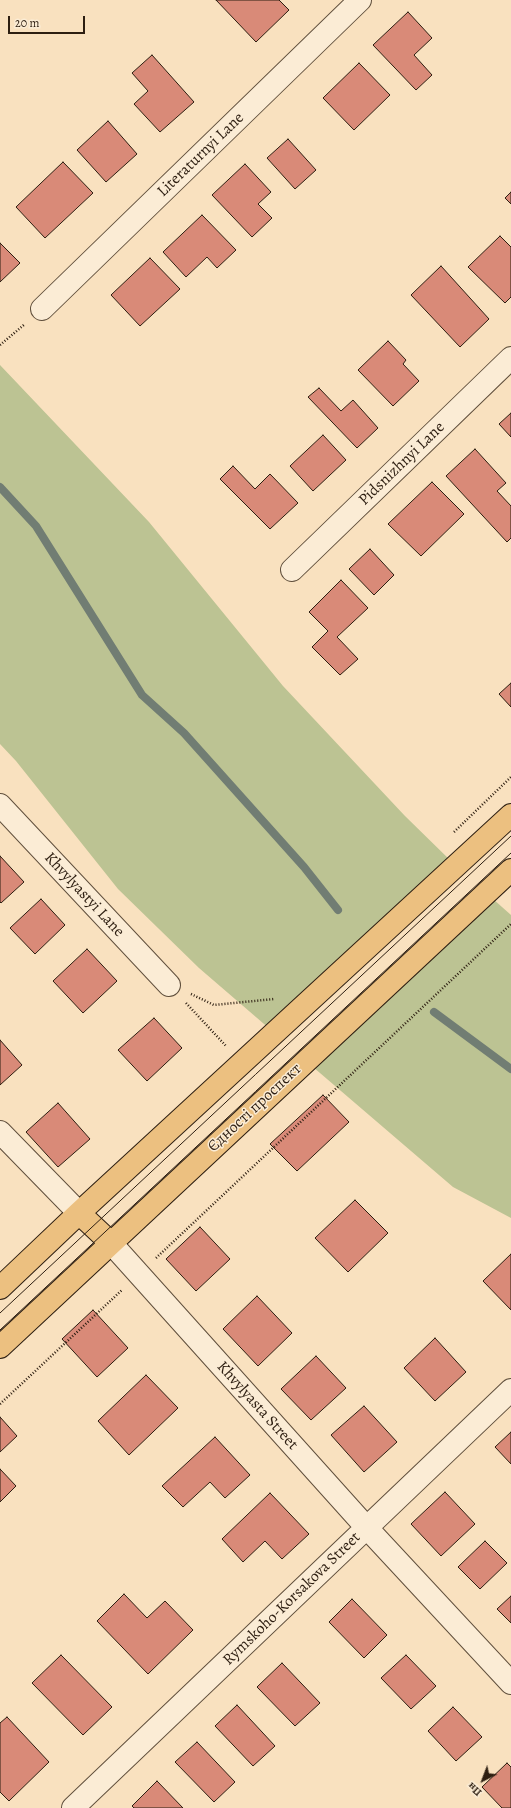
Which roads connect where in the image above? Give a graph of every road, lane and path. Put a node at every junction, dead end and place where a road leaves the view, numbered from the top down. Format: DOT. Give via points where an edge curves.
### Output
graph roads {
  1 [pos="360,0"];
  2 [pos="42,309"];
  3 [pos="0,345"];
  4 [pos="511,358"];
  5 [pos="292,570"];
  6 [pos="0,805"];
  7 [pos="511,815"];
  8 [pos="511,870"];
  9 [pos="511,924"];
  10 [pos="169,985"];
  11 [pos="280,998"];
  12 [pos="228,1048"];
  13 [pos="0,1132"];
  14 [pos="79,1213"];
  15 [pos="110,1243"];
  16 [pos="138,1274"];
  17 [pos="0,1288"];
  18 [pos="0,1347"];
  19 [pos="511,1390"];
  20 [pos="0,1404"];
  21 [pos="367,1528"];
  22 [pos="511,1684"];
  23 [pos="73,1808"];
  1 -- 2 [label="street, Literaturnyi Lane"];
  2 -- 3 [label="path"];
  4 -- 5 [label="street, Pidsnizhnyi Lane"];
  6 -- 10 [label="street, Khvylyastyi Lane"];
  7 -- 14 [label="main road"];
  8 -- 15 [label="main road, Єдності проспект"];
  9 -- 16 [label="path"];
  10 -- 11 [label="path" via="214,1004"];
  10 -- 12 [label="path"];
  13 -- 14 [label="street, Khvylyasta Street"];
  14 -- 15 [label="main road, Khvylyasta Street"];
  14 -- 17 [label="main road"];
  15 -- 16 [label="street, Khvylyasta Street"];
  15 -- 18 [label="main road, Єдності проспект"];
  16 -- 20 [label="path"];
  16 -- 21 [label="street, Khvylyasta Street"];
  19 -- 21 [label="street, Rymskoho-Korsakova Street"];
  21 -- 22 [label="street, Khvylyasta Street"];
  21 -- 23 [label="street, Rymskoho-Korsakova Street"];
}
